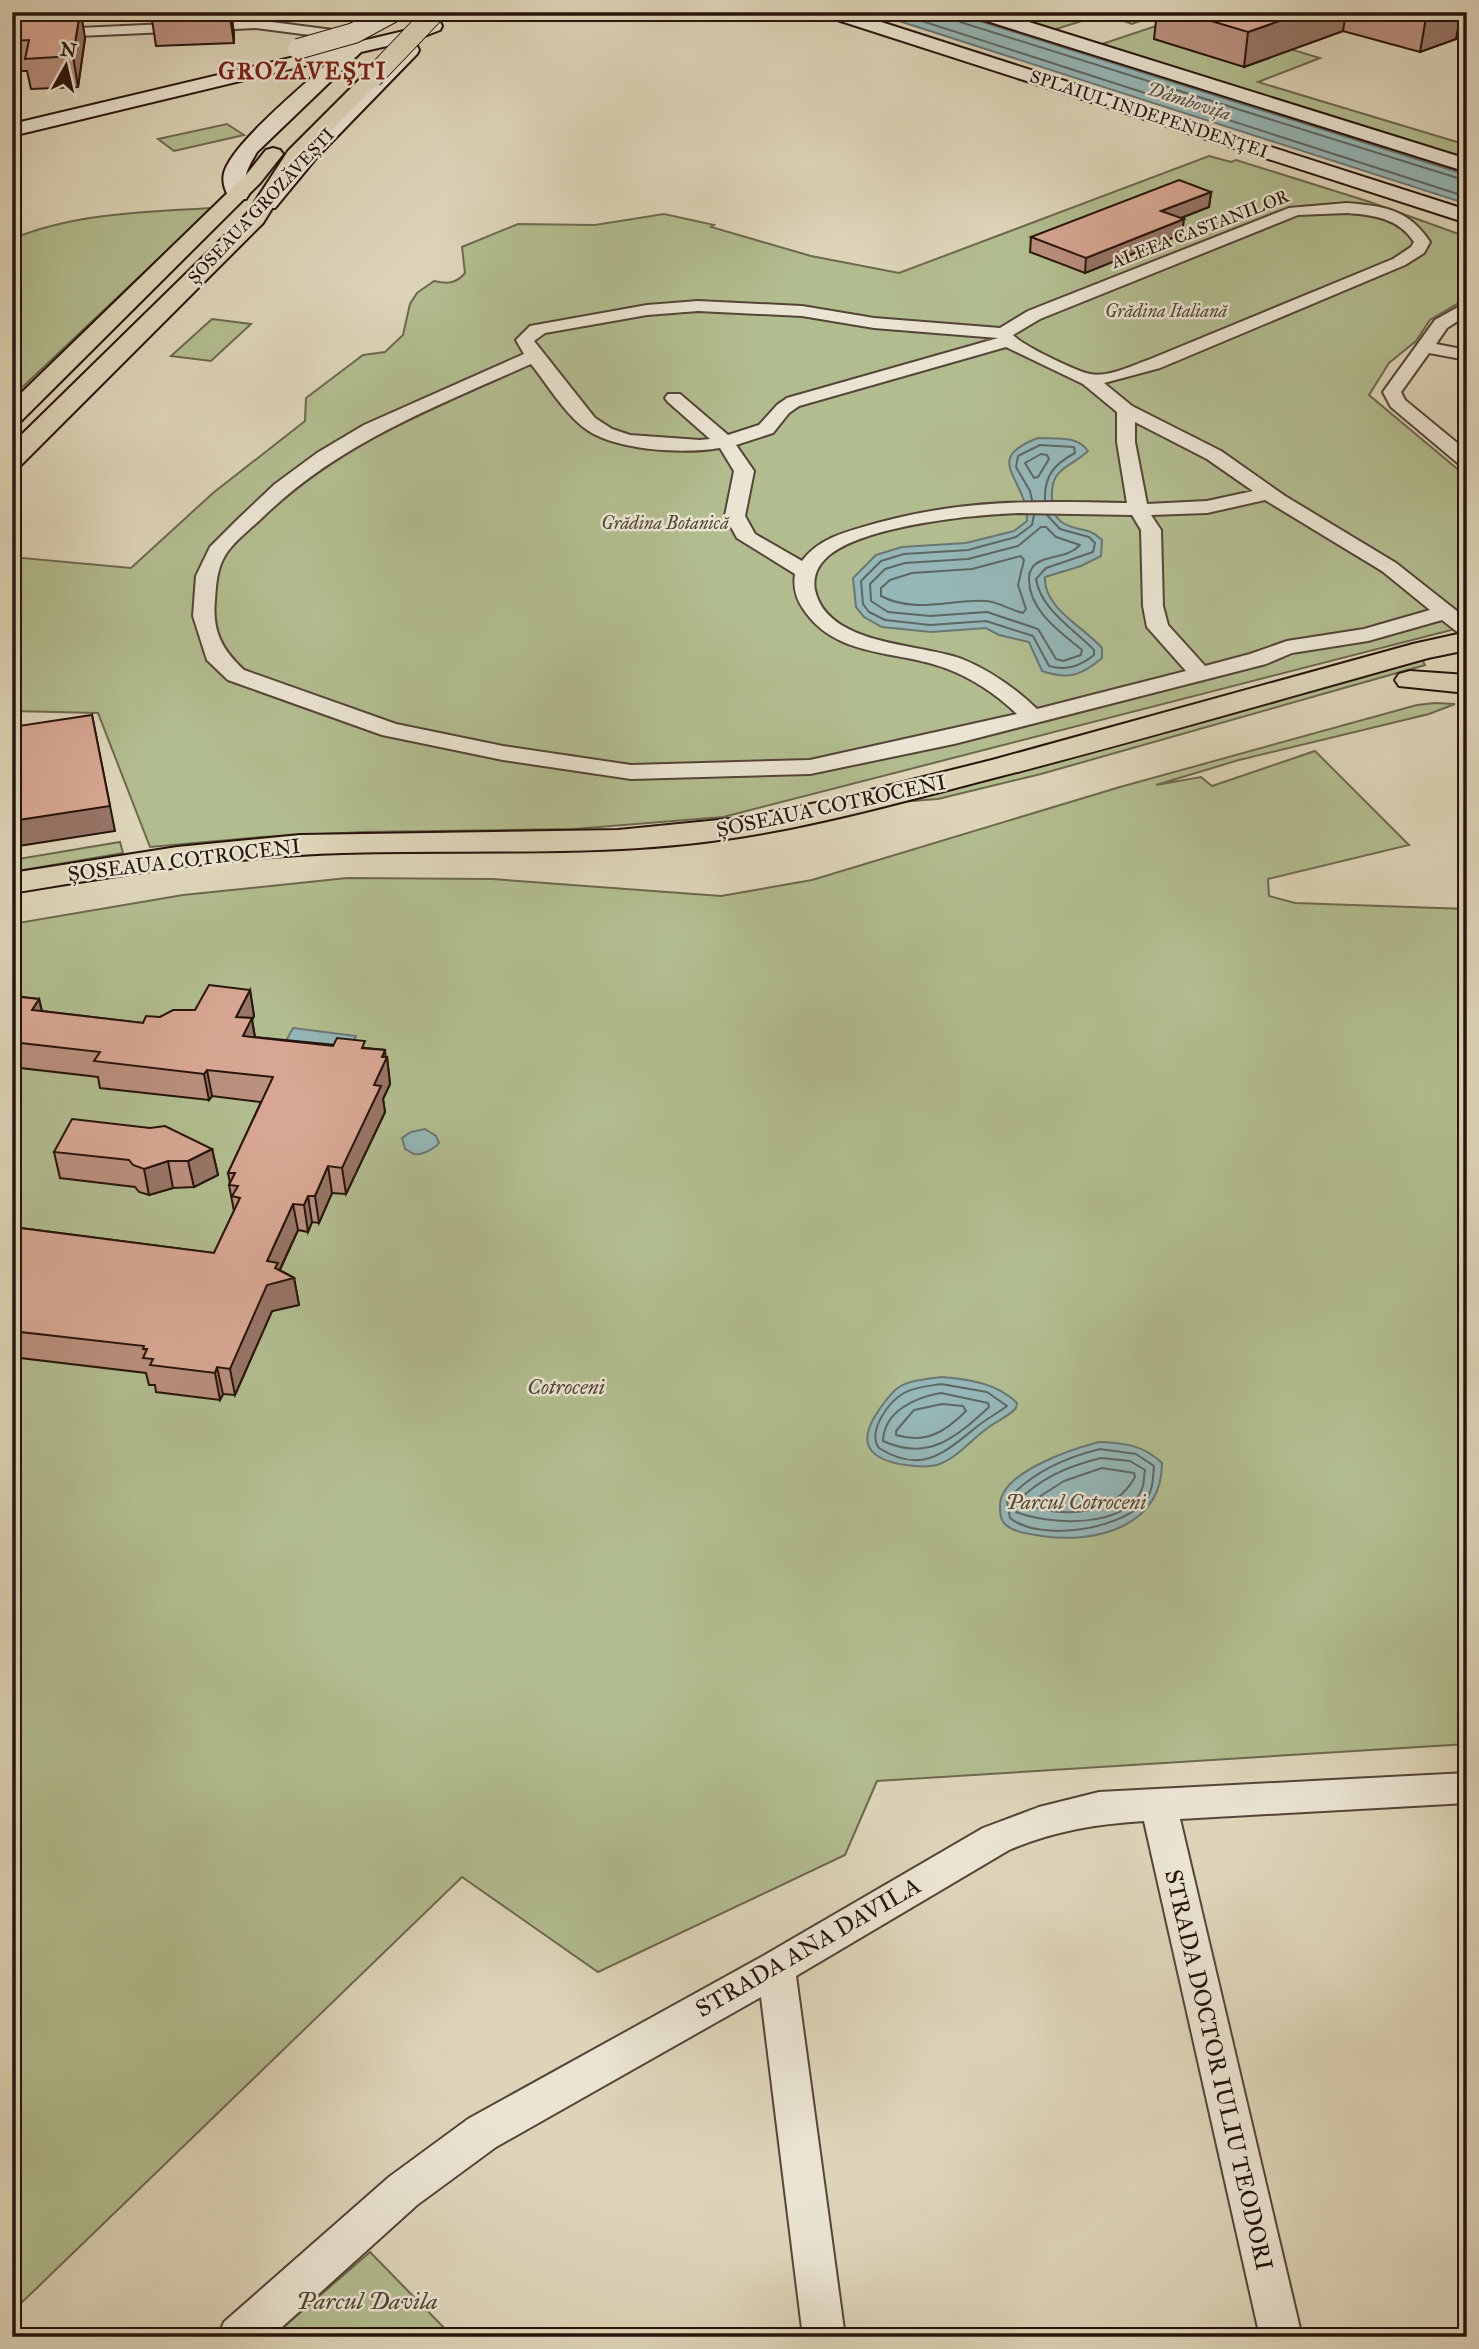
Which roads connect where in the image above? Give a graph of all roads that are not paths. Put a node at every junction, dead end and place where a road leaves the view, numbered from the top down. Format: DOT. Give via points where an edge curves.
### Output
graph roads {
  1 [pos="246,12"];
  2 [pos="376,12"];
  3 [pos="392,12"];
  4 [pos="412,12"];
  5 [pos="449,12"];
  6 [pos="831,12"];
  7 [pos="977,12"];
  8 [pos="434,19"];
  9 [pos="256,24"];
  10 [pos="333,34"];
  11 [pos="12,35"];
  12 [pos="355,47"];
  13 [pos="302,60"];
  14 [pos="335,69"];
  15 [pos="15,122"];
  16 [pos="1467,166"];
  17 [pos="245,187"];
  18 [pos="1467,217"];
  19 [pos="255,218"];
  20 [pos="1467,307"];
  21 [pos="1006,337"];
  22 [pos="1425,347"];
  23 [pos="1467,355"];
  24 [pos="534,356"];
  25 [pos="1089,380"];
  26 [pos="674,398"];
  27 [pos="1126,410"];
  28 [pos="12,415"];
  29 [pos="725,442"];
  30 [pos="12,459"];
  31 [pos="1467,461"];
  32 [pos="1268,493"];
  33 [pos="1138,510"];
  34 [pos="804,571"];
  35 [pos="1446,613"];
  36 [pos="1467,630"];
  37 [pos="1467,641"];
  38 [pos="1467,665"];
  39 [pos="1201,674"];
  40 [pos="1410,680"];
  41 [pos="1467,684"];
  42 [pos="1033,717"];
  43 [pos="12,883"];
  44 [pos="12,901"];
  45 [pos="1467,1788"];
  46 [pos="1158,1804"];
  47 [pos="776,1968"];
  48 [pos="239,2337"];
  49 [pos="824,2337"];
  50 [pos="1281,2337"];
  1 -- 9 [label="street"];
  2 -- 10 [label="main road"];
  3 -- 12 [label="main road, ȘOSEAUA GROZĂVEȘTI"];
  3 -- 15 [label="main road, bridge" via="330,41"];
  4 -- 17 [label="main road"];
  5 -- 8 [label="main road, ȘOSEAUA GROZĂVEȘTI"];
  6 -- 18 [label="main road, SPLAIUL INDEPENDENȚEI"];
  7 -- 16 [label="main road"];
  8 -- 12 [label="main road" via="420,32"];
  8 -- 19 [label="main road, ȘOSEAUA GROZĂVEȘTI"];
  8 -- 19 [label="main road, bridge" via="310,139"];
  9 -- 10 [label="street"];
  9 -- 11 [label="street"];
  10 -- 15 [label="main road" via="108,89"];
  12 -- 13 [label="main road"];
  12 -- 14 [label="main road, ȘOSEAUA GROZĂVEȘTI"];
  13 -- 14 [label="main road" via="328,62"];
  13 -- 15 [label="main road"];
  14 -- 17 [label="main road, ȘOSEAUA GROZĂVEȘTI" via="241,160 234,179"];
  17 -- 28 [label="main road, ȘOSEAUA GROZĂVEȘTI"];
  19 -- 30 [label="main road, ȘOSEAUA GROZĂVEȘTI"];
  20 -- 22 [label="street" via="1447,318"];
  21 -- 24 [label="street" via="802,311 698,306 536,330 525,340"];
  21 -- 25 [label="street" via="1032,355"];
  21 -- 25 [label="street, ALEEA CASTANILOR" via="1034,315 1295,211 1366,210 1393,216 1419,234 1419,250 1399,262 1154,364"];
  21 -- 29 [label="street" via="793,402 766,429"];
  22 -- 23 [label="street"];
  22 -- 31 [label="street" via="1392,397"];
  24 -- 29 [label="street" via="588,422 605,433 667,445"];
  24 -- 42 [label="street" via="371,429 282,488 217,551 206,576 203,616 215,655 236,675 390,730 631,772 810,767"];
  25 -- 27 [label="street"];
  26 -- 29 [label="street"];
  27 -- 32 [label="street" via="1214,455"];
  27 -- 33 [label="street" via="1126,442"];
  29 -- 34 [label="street" via="744,471 735,516 747,538"];
  32 -- 33 [label="street" via="1231,505"];
  32 -- 35 [label="street" via="1389,567"];
  33 -- 34 [label="street" via="972,509 928,516 850,537 818,553"];
  33 -- 39 [label="street" via="1151,530 1158,627"];
  34 -- 42 [label="street" via="809,600 821,618 853,640 937,658 982,674"];
  35 -- 36 [label="street"];
  35 -- 39 [label="street" via="1368,635 1287,647"];
  37 -- 43 [label="main road, ȘOSEAUA COTROCENI" via="1007,766 735,828 581,842 260,847"];
  38 -- 40 [label="main road, ȘOSEAUA COTROCENI"];
  39 -- 42 [label="street"];
  40 -- 41 [label="main road"];
  40 -- 44 [label="main road, ȘOSEAUA COTROCENI" via="911,816 766,843 579,860 289,862 176,873"];
  45 -- 46 [label="street, STRADA ANA DAVILA"];
  46 -- 47 [label="street, STRADA ANA DAVILA" via="1074,1812 1016,1830"];
  46 -- 50 [label="street, STRADA DOCTOR IULIU TEODORI"];
  47 -- 48 [label="street, STRADA ANA DAVILA" via="454,2152 402,2191"];
  47 -- 49 [label="street"];
}
